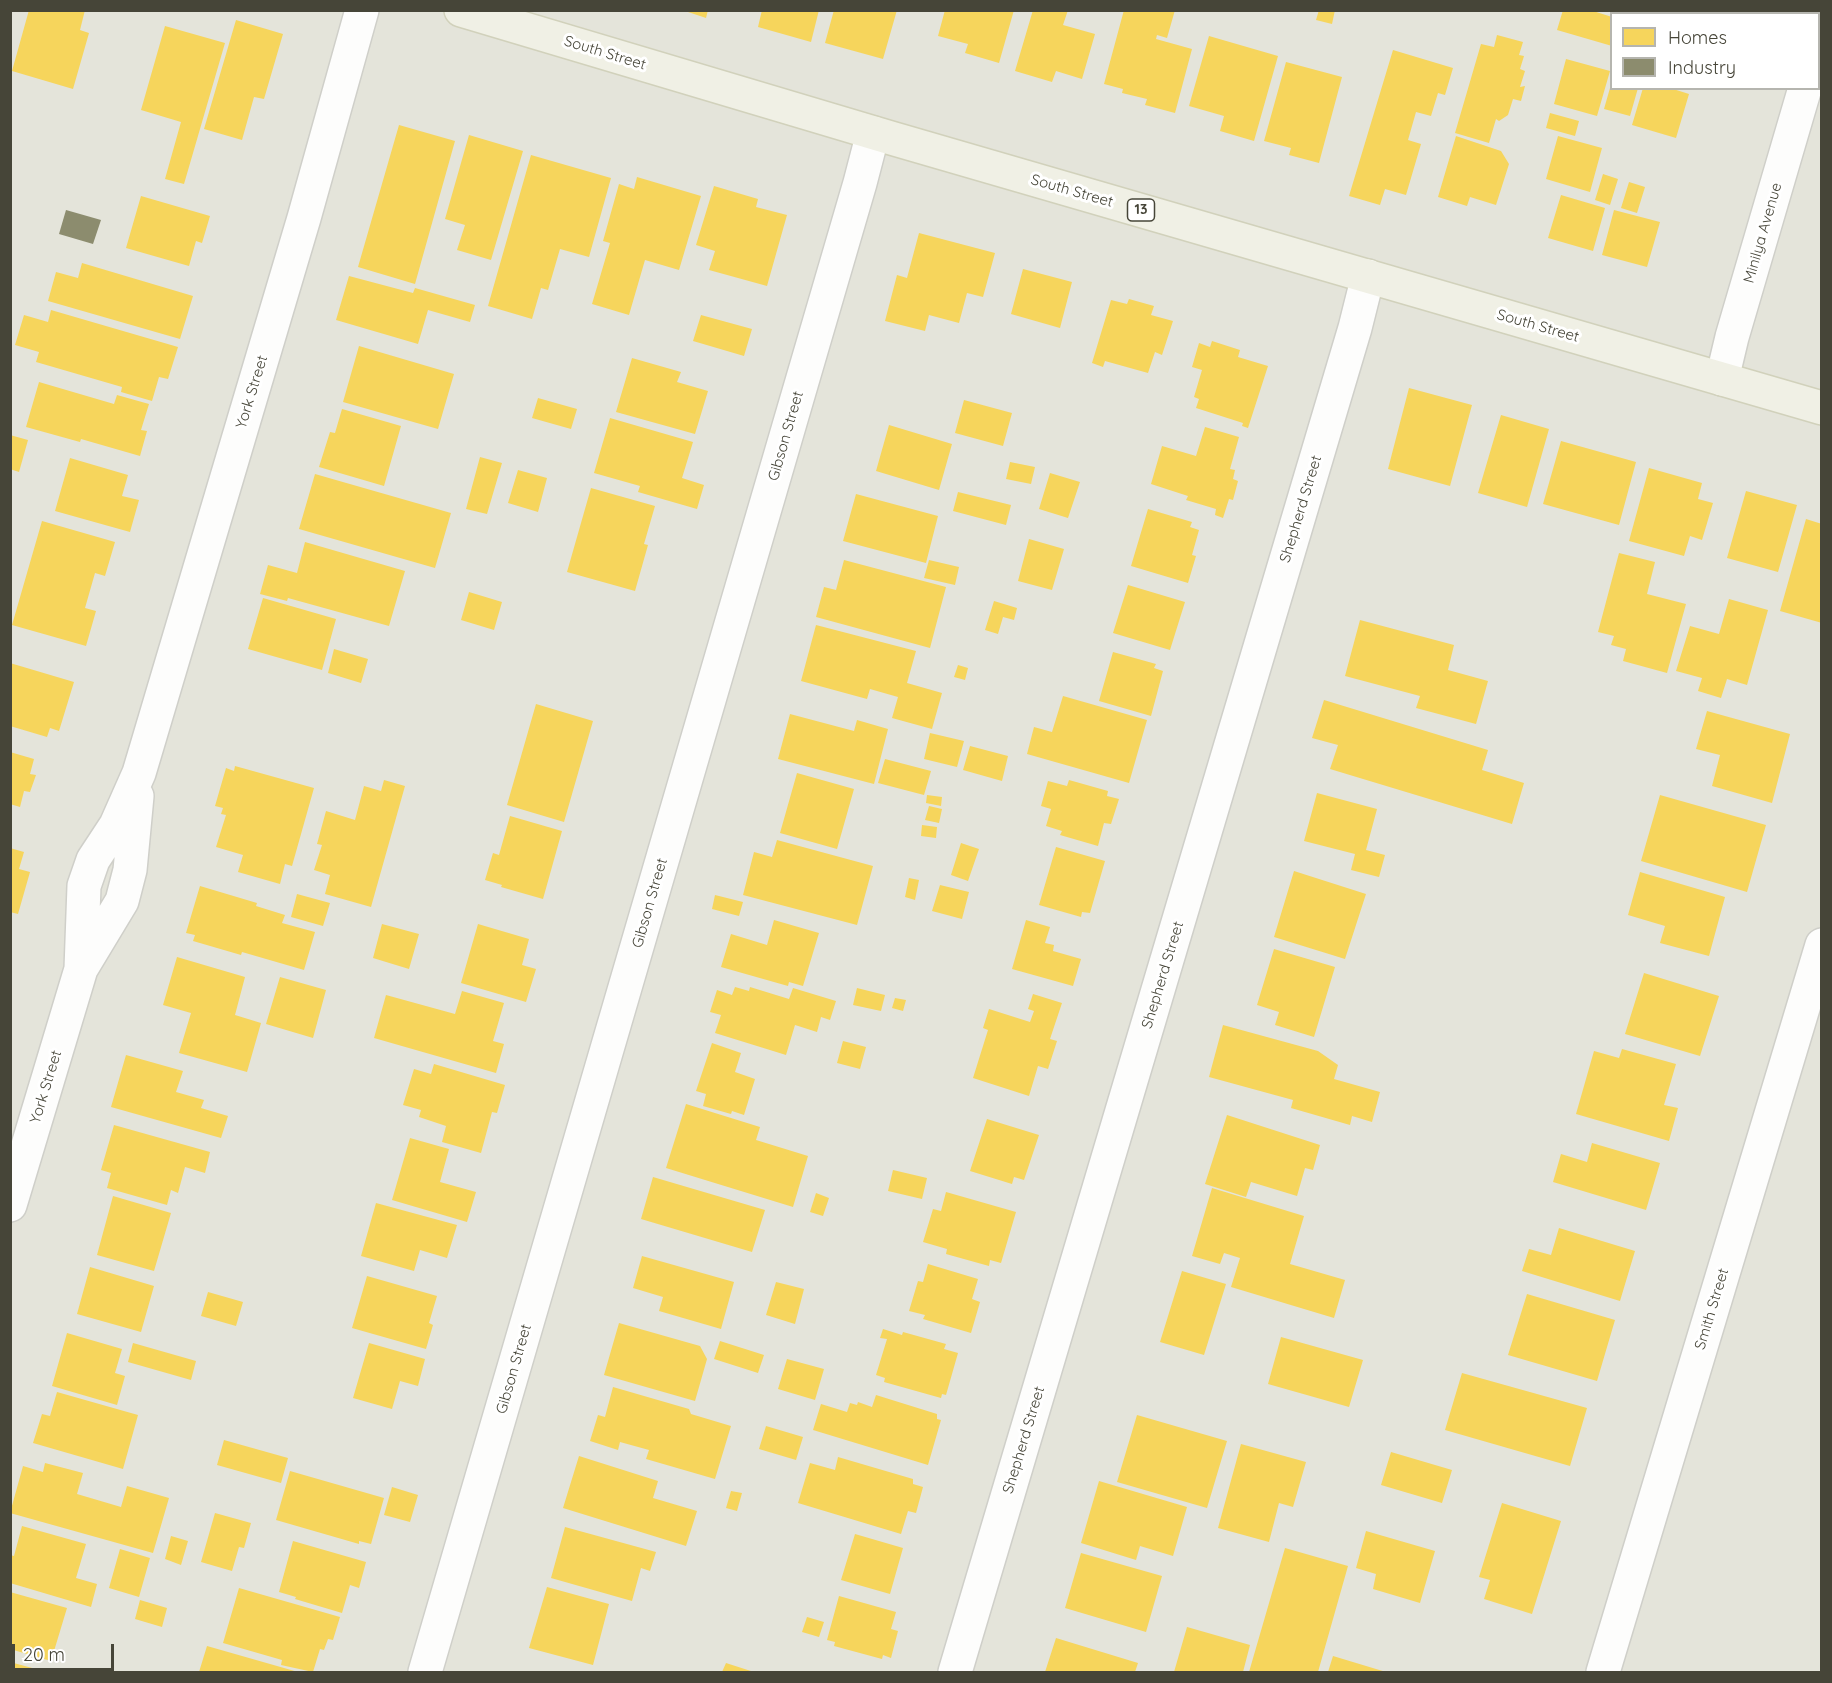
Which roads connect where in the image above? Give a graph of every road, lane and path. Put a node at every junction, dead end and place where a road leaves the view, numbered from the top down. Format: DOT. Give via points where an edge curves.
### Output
graph roads {
  1 [pos="362,10"];
  2 [pos="461,10"];
  3 [pos="1804,90"];
  4 [pos="873,133"];
  5 [pos="1368,276"];
  6 [pos="1722,379"];
  7 [pos="1821,408"];
  8 [pos="1821,945"];
  9 [pos="10,1204"];
  10 [pos="425,1672"];
  11 [pos="955,1672"];
  12 [pos="1602,1672"];
  1 -- 9 [label="street, York Street" via="139,773 130,870 122,901 81,969"];
  2 -- 4 [label="main road, South Street / 13"];
  3 -- 6 [label="street, Minilya Avenue"];
  4 -- 5 [label="main road, South Street / 13"];
  4 -- 10 [label="street, Gibson Street"];
  5 -- 6 [label="main road, South Street / 13"];
  5 -- 11 [label="street, Shepherd Street"];
  6 -- 7 [label="main road, South Street / 13"];
  8 -- 12 [label="street, Smith Street"];
}
